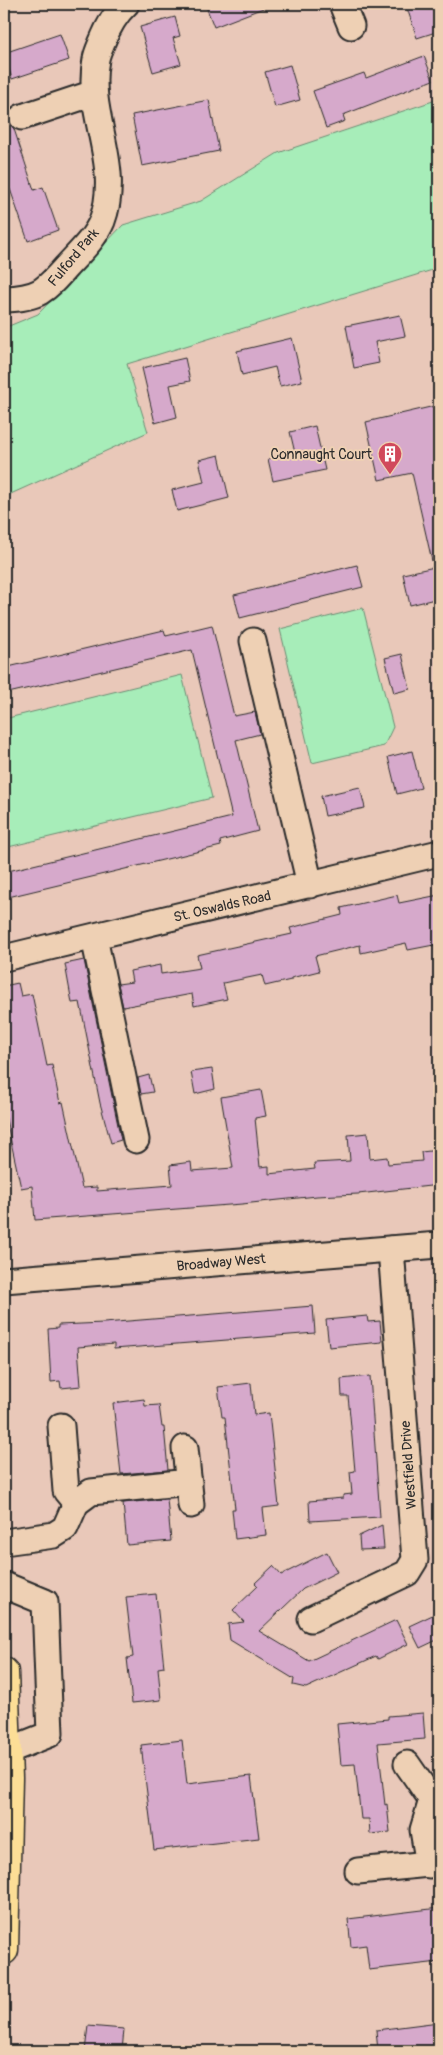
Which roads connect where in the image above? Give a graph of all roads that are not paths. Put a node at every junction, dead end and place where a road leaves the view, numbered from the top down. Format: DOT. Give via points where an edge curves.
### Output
graph roads {
  1 [pos="126,4"];
  2 [pos="94,93"];
  3 [pos="22,117"];
  4 [pos="4,299"];
  5 [pos="253,641"];
  6 [pos="439,854"];
  7 [pos="310,885"];
  8 [pos="94,936"];
  9 [pos="4,958"];
  10 [pos="136,1140"];
  11 [pos="439,1245"];
  12 [pos="391,1248"];
  13 [pos="4,1280"];
  14 [pos="61,1426"];
  15 [pos="185,1448"];
  16 [pos="76,1503"];
  17 [pos="4,1542"];
  18 [pos="4,1585"];
  19 [pos="311,1619"];
  20 [pos="4,1672"];
  21 [pos="7,1751"];
  22 [pos="407,1764"];
  23 [pos="6,1778"];
  24 [pos="435,1799"];
  25 [pos="434,1864"];
  26 [pos="358,1871"];
  27 [pos="4,1950"];
  1 -- 2 [label="street, Fulford Park" via="117,12 106,32 96,59"];
  2 -- 3 [label="street"];
  2 -- 4 [label="street, Fulford Park" via="110,174 102,220 95,234 49,286 22,299"];
  5 -- 7 [label="street"];
  6 -- 7 [label="street, St. Oswalds Road"];
  7 -- 8 [label="street, St. Oswalds Road"];
  8 -- 9 [label="street, St. Oswalds Road"];
  8 -- 10 [label="street"];
  11 -- 12 [label="street, Broadway West"];
  12 -- 13 [label="street, Broadway West"];
  12 -- 19 [label="street, Westfield Drive" via="415,1560 407,1573"];
  14 -- 16 [label="street" via="66,1491"];
  15 -- 16 [label="street" via="190,1494 91,1492"];
  16 -- 17 [label="street" via="65,1528 54,1536"];
  18 -- 21 [label="street" via="45,1602 50,1734"];
  20 -- 21 [label="main road"];
  21 -- 23 [label="main road"];
  22 -- 24 [label="street"];
  23 -- 27 [label="main road"];
  24 -- 25 [label="street" via="423,1830"];
  25 -- 26 [label="street"];
}
